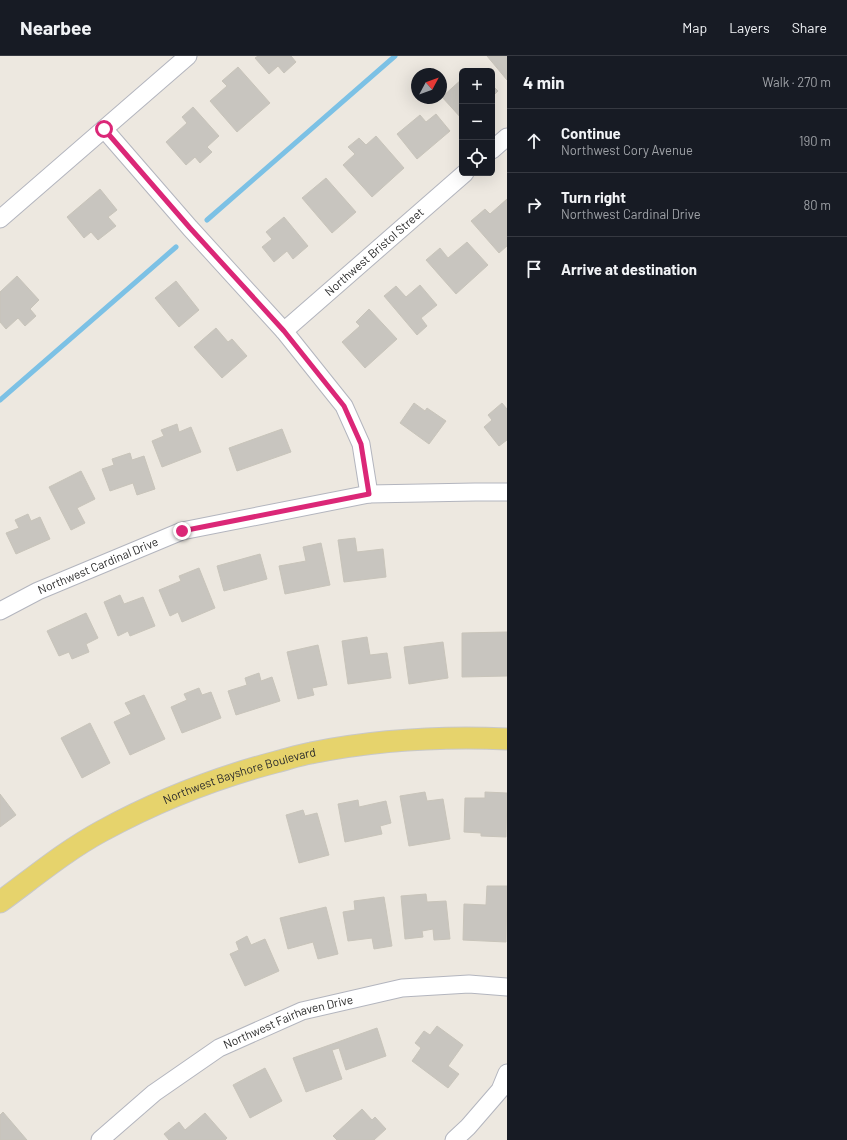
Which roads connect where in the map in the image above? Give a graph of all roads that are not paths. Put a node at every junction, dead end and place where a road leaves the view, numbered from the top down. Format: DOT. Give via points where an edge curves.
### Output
graph roads {
  1 [pos="188,56"];
  2 [pos="104,129"];
  3 [pos="507,137"];
  4 [pos="495,147"];
  5 [pos="462,176"];
  6 [pos="0,219"];
  7 [pos="284,331"];
  8 [pos="507,492"];
  9 [pos="369,494"];
  10 [pos="0,611"];
  11 [pos="507,739"];
  12 [pos="0,902"];
  13 [pos="507,987"];
  14 [pos="507,1073"];
  15 [pos="100,1140"];
  16 [pos="454,1140"];
  1 -- 2 [label="street"];
  2 -- 6 [label="street"];
  2 -- 7 [label="street"];
  3 -- 4 [label="street"];
  5 -- 7 [label="street, Northwest Bristol Street"];
  7 -- 9 [label="street" via="344,406 361,444"];
  8 -- 9 [label="street, Northwest Cardinal Drive"];
  9 -- 10 [label="street, Northwest Cardinal Drive" via="182,531 38,591"];
  11 -- 12 [label="main road, Northwest Bayshore Boulevard" via="470,737 391,741 310,753 241,771 169,798 101,832 56,860"];
  13 -- 15 [label="street, Northwest Fairhaven Drive" via="469,984 402,988 302,1011 219,1048 154,1093"];
  14 -- 16 [label="street" via="500,1090"];
}
